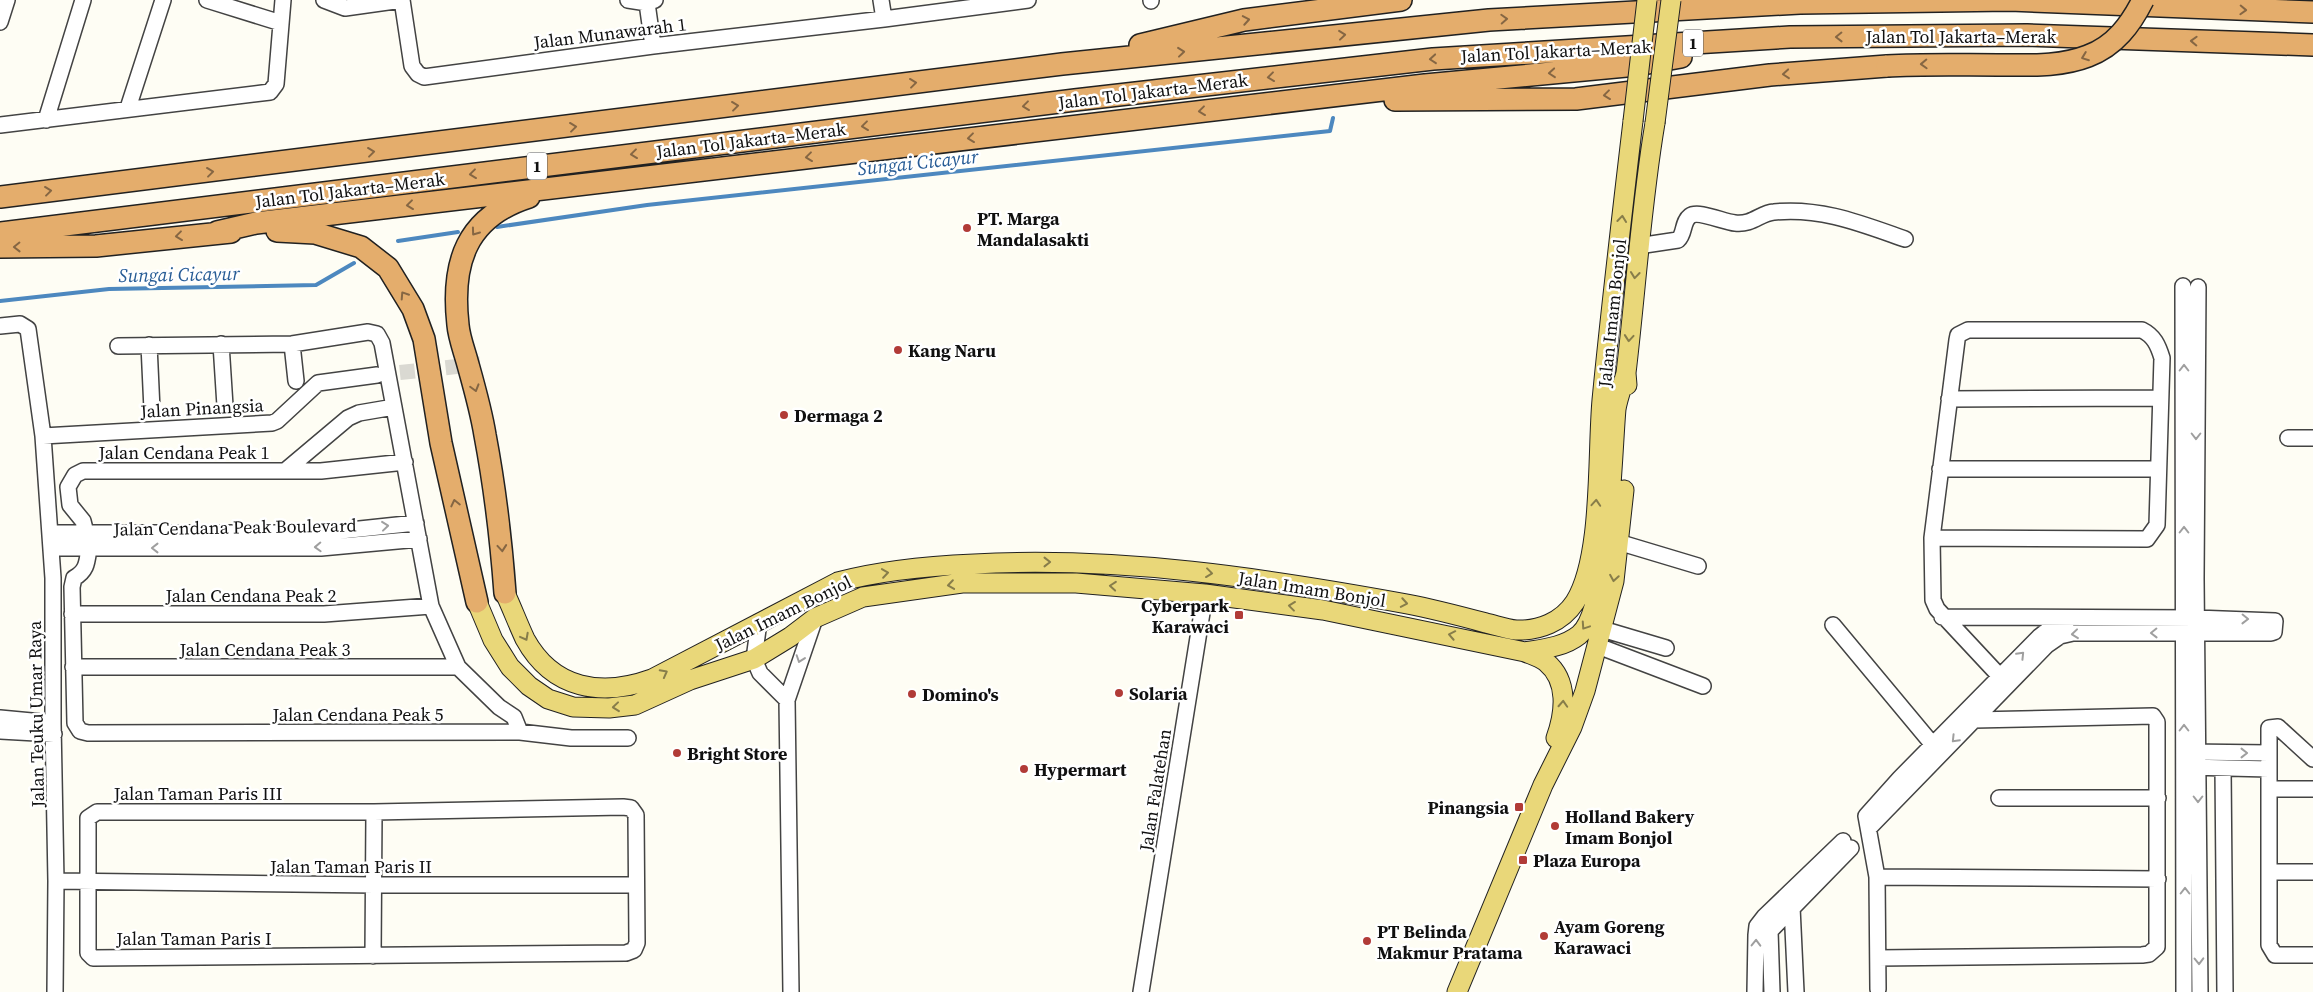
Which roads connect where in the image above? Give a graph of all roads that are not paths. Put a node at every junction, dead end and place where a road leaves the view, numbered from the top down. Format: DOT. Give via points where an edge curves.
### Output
graph roads {
  1 [pos="83,0"];
  2 [pos="163,0"];
  3 [pos="207,0"];
  4 [pos="282,0"];
  5 [pos="324,0"];
  6 [pos="402,0"];
  7 [pos="628,0"];
  8 [pos="881,0"];
  9 [pos="1028,0"];
  10 [pos="1401,0"];
  11 [pos="1647,0"];
  12 [pos="1671,0"];
  13 [pos="2143,0"];
  14 [pos="652,2"];
  15 [pos="2313,12"];
  16 [pos="884,19"];
  17 [pos="281,23"];
  18 [pos="1790,37"];
  19 [pos="2313,45"];
  20 [pos="653,46"];
  21 [pos="1062,64"];
  22 [pos="1250,105"];
  23 [pos="128,108"];
  24 [pos="46,120"];
  25 [pos="0,125"];
  26 [pos="563,186"];
  27 [pos="0,197"];
  28 [pos="217,232"];
  29 [pos="0,233"];
  30 [pos="1905,239"];
  31 [pos="1638,246"];
  32 [pos="0,247"];
  33 [pos="2191,286"];
  34 [pos="0,326"];
  35 [pos="221,344"];
  36 [pos="292,344"];
  37 [pos="148,345"];
  38 [pos="118,346"];
  39 [pos="1606,364"];
  40 [pos="1626,369"];
  41 [pos="377,375"];
  42 [pos="296,381"];
  43 [pos="2160,398"];
  44 [pos="1949,399"];
  45 [pos="225,406"];
  46 [pos="394,407"];
  47 [pos="152,410"];
  48 [pos="43,436"];
  49 [pos="2288,438"];
  50 [pos="2313,438"];
  51 [pos="405,462"];
  52 [pos="1940,469"];
  53 [pos="2158,469"];
  54 [pos="285,471"];
  55 [pos="416,523"];
  56 [pos="50,533"];
  57 [pos="86,533"];
  58 [pos="1932,538"];
  59 [pos="419,539"];
  60 [pos="219,540"];
  61 [pos="285,540"];
  62 [pos="1618,542"];
  63 [pos="52,548"];
  64 [pos="89,548"];
  65 [pos="1074,563"];
  66 [pos="1698,566"];
  67 [pos="1076,583"];
  68 [pos="505,593"];
  69 [pos="1205,594"];
  70 [pos="477,602"];
  71 [pos="431,606"];
  72 [pos="72,614"];
  73 [pos="1942,617"];
  74 [pos="815,618"];
  75 [pos="2071,618"];
  76 [pos="759,622"];
  77 [pos="2190,625"];
  78 [pos="1833,626"];
  79 [pos="2123,626"];
  80 [pos="1600,637"];
  81 [pos="1666,648"];
  82 [pos="1525,652"];
  83 [pos="754,659"];
  84 [pos="73,667"];
  85 [pos="458,667"];
  86 [pos="2004,681"];
  87 [pos="1704,686"];
  88 [pos="787,700"];
  89 [pos="1969,716"];
  90 [pos="0,718"];
  91 [pos="53,728"];
  92 [pos="0,731"];
  93 [pos="520,732"];
  94 [pos="628,738"];
  95 [pos="1933,745"];
  96 [pos="2269,753"];
  97 [pos="2313,759"];
  98 [pos="2191,760"];
  99 [pos="2223,768"];
  100 [pos="2269,769"];
  101 [pos="1905,782"];
  102 [pos="1543,785"];
  103 [pos="2269,789"];
  104 [pos="2313,789"];
  105 [pos="1999,798"];
  106 [pos="2158,798"];
  107 [pos="374,812"];
  108 [pos="1847,845"];
  109 [pos="2270,872"];
  110 [pos="2313,872"];
  111 [pos="1877,877"];
  112 [pos="2158,879"];
  113 [pos="62,881"];
  114 [pos="87,882"];
  115 [pos="374,885"];
  116 [pos="635,885"];
  117 [pos="1788,903"];
  118 [pos="2192,927"];
  119 [pos="2313,955"];
  120 [pos="373,956"];
  121 [pos="1878,958"];
  122 [pos="1878,989"];
  123 [pos="54,992"];
  124 [pos="791,992"];
  125 [pos="1141,992"];
  126 [pos="1457,992"];
  127 [pos="1755,992"];
  128 [pos="1772,992"];
  129 [pos="1796,992"];
  130 [pos="2184,992"];
  131 [pos="2200,992"];
  132 [pos="2226,992"];
  1 -- 24 [label="street"];
  2 -- 23 [label="street"];
  3 -- 17 [label="street"];
  4 -- 17 [label="street"];
  5 -- 6 [label="street" via="345,8"];
  6 -- 20 [label="street, Jalan Munawarah 1" via="412,66 424,76"];
  7 -- 14 [label="street"];
  8 -- 16 [label="street"];
  9 -- 16 [label="street, Jalan Munawarah 1"];
  21 -- 10 [label="highway, one-way" via="1244,20"];
  39 -- 11 [label="main road, Jalan Imam Bonjol, one-way, bridge"];
  12 -- 31 [label="main road, Jalan Imam Bonjol, bridge"];
  13 -- 22 [label="highway, one-way, bridge" via="2133,20 2119,36 2090,56 2044,65 1886,66 1770,75 1576,99"];
  14 -- 20 [label="street"];
  21 -- 15 [label="highway, Jalan Tol Jakarta–Merak / 1, one-way" via="1489,20 1800,3 2010,0"];
  16 -- 20 [label="street, Jalan Munawarah 1"];
  17 -- 23 [label="street" via="276,84 270,92"];
  19 -- 18 [label="highway, Jalan Tol Jakarta–Merak / 1, one-way" via="2026,35"];
  18 -- 22 [label="highway, one-way" via="1637,65"];
  18 -- 29 [label="highway, Jalan Tol Jakarta–Merak / 1, one-way" via="1433,59"];
  27 -- 21 [label="highway, Jalan Tol Jakarta–Merak / 1, one-way"];
  22 -- 26 [label="highway, one-way"];
  23 -- 24 [label="street"];
  24 -- 25 [label="street"];
  26 -- 28 [label="highway, one-way" via="256,223"];
  26 -- 68 [label="highway, one-way" via="511,204 480,225 465,247 457,280 458,326 480,405 497,496"];
  28 -- 32 [label="highway, one-way" via="96,246"];
  70 -- 28 [label="highway, one-way" via="442,443 424,339 413,309 388,268 361,247 315,233"];
  30 -- 31 [label="street" via="1825,213 1772,212 1753,222 1735,224 1697,214 1684,223 1678,240"];
  31 -- 40 [label="main road, Jalan Imam Bonjol, one-way"];
  33 -- 77 [label="street"];
  34 -- 48 [label="street, Jalan Teuku Umar Raya" via="20,324 28,329"];
  35 -- 36 [label="street"];
  35 -- 37 [label="street"];
  35 -- 45 [label="street"];
  36 -- 42 [label="street"];
  36 -- 46 [label="street" via="368,332 377,334 382,343"];
  37 -- 38 [label="street"];
  37 -- 47 [label="street"];
  39 -- 40 [label="main road"];
  65 -- 39 [label="main road, Jalan Imam Bonjol, one-way" via="1208,573 1410,604 1514,630 1533,629 1558,620 1568,612 1586,578 1592,552"];
  40 -- 62 [label="main road, Jalan Imam Bonjol" via="1628,411 1624,501"];
  40 -- 82 [label="main road, one-way" via="1617,407 1610,501 1599,584 1588,623 1579,635 1557,646"];
  41 -- 48 [label="street, Jalan Pinangsia" via="318,383 272,423"];
  43 -- 44 [label="street"];
  43 -- 44 [label="street" via="2162,358 2158,345 2150,334 2142,330 1968,330 1958,335"];
  43 -- 53 [label="street"];
  44 -- 52 [label="street"];
  46 -- 51 [label="street"];
  46 -- 54 [label="street, Jalan Cendana Peak 1" via="348,418"];
  48 -- 56 [label="street, Jalan Teuku Umar Raya"];
  49 -- 50 [label="street"];
  51 -- 54 [label="street, Jalan Cendana Peak 1" via="321,471"];
  51 -- 55 [label="street"];
  52 -- 53 [label="street"];
  52 -- 58 [label="street"];
  53 -- 58 [label="street" via="2156,526 2147,539"];
  54 -- 57 [label="street, Jalan Cendana Peak 1" via="83,471 75,475 68,487 70,505 83,521"];
  55 -- 59 [label="street"];
  61 -- 55 [label="street, Jalan Cendana Peak Boulevard, one-way"];
  56 -- 57 [label="street, Jalan Cendana Peak Boulevard"];
  56 -- 63 [label="street, Jalan Teuku Umar Raya"];
  57 -- 60 [label="street, Jalan Cendana Peak Boulevard"];
  58 -- 73 [label="street" via="1933,600"];
  59 -- 61 [label="street, Jalan Cendana Peak Boulevard, one-way" via="322,548"];
  59 -- 71 [label="street"];
  60 -- 61 [label="street, Jalan Cendana Peak Boulevard"];
  60 -- 64 [label="street, Jalan Cendana Peak Boulevard, one-way"];
  62 -- 66 [label="street"];
  62 -- 80 [label="main road, Jalan Imam Bonjol, one-way" via="1614,581"];
  63 -- 64 [label="street, Jalan Cendana Peak Boulevard"];
  63 -- 91 [label="street, Jalan Teuku Umar Raya"];
  64 -- 72 [label="street" via="83,573 74,578"];
  65 -- 67 [label="main road"];
  76 -- 65 [label="main road, Jalan Imam Bonjol, one-way" via="828,587 861,576 939,566 1006,562"];
  69 -- 67 [label="main road, Jalan Imam Bonjol, one-way"];
  67 -- 74 [label="main road, Jalan Imam Bonjol, one-way" via="962,583 863,597"];
  68 -- 76 [label="main road, Jalan Imam Bonjol, one-way" via="526,640 551,671 574,683 598,690 634,686 652,680"];
  82 -- 69 [label="main road, Jalan Imam Bonjol, one-way" via="1322,610"];
  69 -- 125 [label="street, Jalan Falatehan"];
  83 -- 70 [label="main road, Jalan Imam Bonjol, one-way" via="690,680 635,705 573,707 548,699 510,667"];
  71 -- 72 [label="street, Jalan Cendana Peak 2" via="324,614"];
  71 -- 85 [label="street"];
  72 -- 84 [label="street"];
  73 -- 75 [label="street"];
  73 -- 86 [label="street"];
  74 -- 83 [label="main road, Jalan Imam Bonjol" via="790,638"];
  74 -- 88 [label="street, one-way"];
  75 -- 79 [label="street"];
  86 -- 75 [label="street, one-way" via="2039,637"];
  76 -- 83 [label="street"];
  77 -- 79 [label="street"];
  77 -- 98 [label="street"];
  78 -- 95 [label="street"];
  79 -- 86 [label="street, one-way" via="2060,636"];
  80 -- 81 [label="street"];
  80 -- 87 [label="street"];
  80 -- 102 [label="main road, Jalan Imam Bonjol" via="1572,727"];
  102 -- 82 [label="main road, one-way" via="1562,716 1564,695 1557,675 1545,661"];
  83 -- 88 [label="street" via="760,674"];
  84 -- 85 [label="street, Jalan Cendana Peak 3"];
  84 -- 93 [label="street, Jalan Cendana Peak 5" via="74,722 80,731 88,733"];
  85 -- 93 [label="street" via="499,707 514,717"];
  86 -- 89 [label="street"];
  88 -- 124 [label="street"];
  89 -- 95 [label="street"];
  89 -- 101 [label="street, one-way"];
  89 -- 106 [label="street" via="2153,716 2157,722"];
  90 -- 91 [label="street"];
  91 -- 92 [label="street"];
  91 -- 113 [label="street, Jalan Teuku Umar Raya"];
  93 -- 94 [label="street, Jalan Cendana Peak 5" via="571,738"];
  95 -- 101 [label="street"];
  96 -- 97 [label="street" via="2268,732 2272,727 2278,727"];
  98 -- 96 [label="street, one-way"];
  96 -- 100 [label="street"];
  98 -- 99 [label="street"];
  98 -- 118 [label="street"];
  99 -- 100 [label="street"];
  99 -- 132 [label="street"];
  100 -- 103 [label="street"];
  101 -- 111 [label="street" via="1868,822"];
  102 -- 126 [label="main road, Jalan Imam Bonjol"];
  103 -- 104 [label="street"];
  103 -- 109 [label="street"];
  105 -- 106 [label="street"];
  106 -- 112 [label="street"];
  107 -- 114 [label="street, Jalan Taman Paris III" via="97,812 88,818"];
  107 -- 115 [label="street"];
  107 -- 116 [label="street, Jalan Taman Paris III" via="632,808 636,815"];
  108 -- 117 [label="street"];
  109 -- 110 [label="street"];
  109 -- 119 [label="street" via="2268,945 2271,951 2275,955"];
  111 -- 112 [label="street"];
  111 -- 121 [label="street"];
  112 -- 121 [label="street" via="2157,947 2149,954"];
  113 -- 114 [label="street, Jalan Taman Paris II"];
  113 -- 123 [label="street, Jalan Teuku Umar Raya"];
  114 -- 115 [label="street, Jalan Taman Paris II"];
  114 -- 120 [label="street, Jalan Taman Paris I" via="88,951 93,958"];
  115 -- 116 [label="street, Jalan Taman Paris II"];
  115 -- 120 [label="street"];
  116 -- 120 [label="street, Jalan Taman Paris I" via="637,944 634,950 626,953"];
  127 -- 117 [label="street, one-way" via="1757,926"];
  117 -- 128 [label="street" via="1770,931"];
  117 -- 129 [label="street"];
  118 -- 130 [label="street"];
  118 -- 131 [label="street, one-way"];
  121 -- 122 [label="street"];
}
